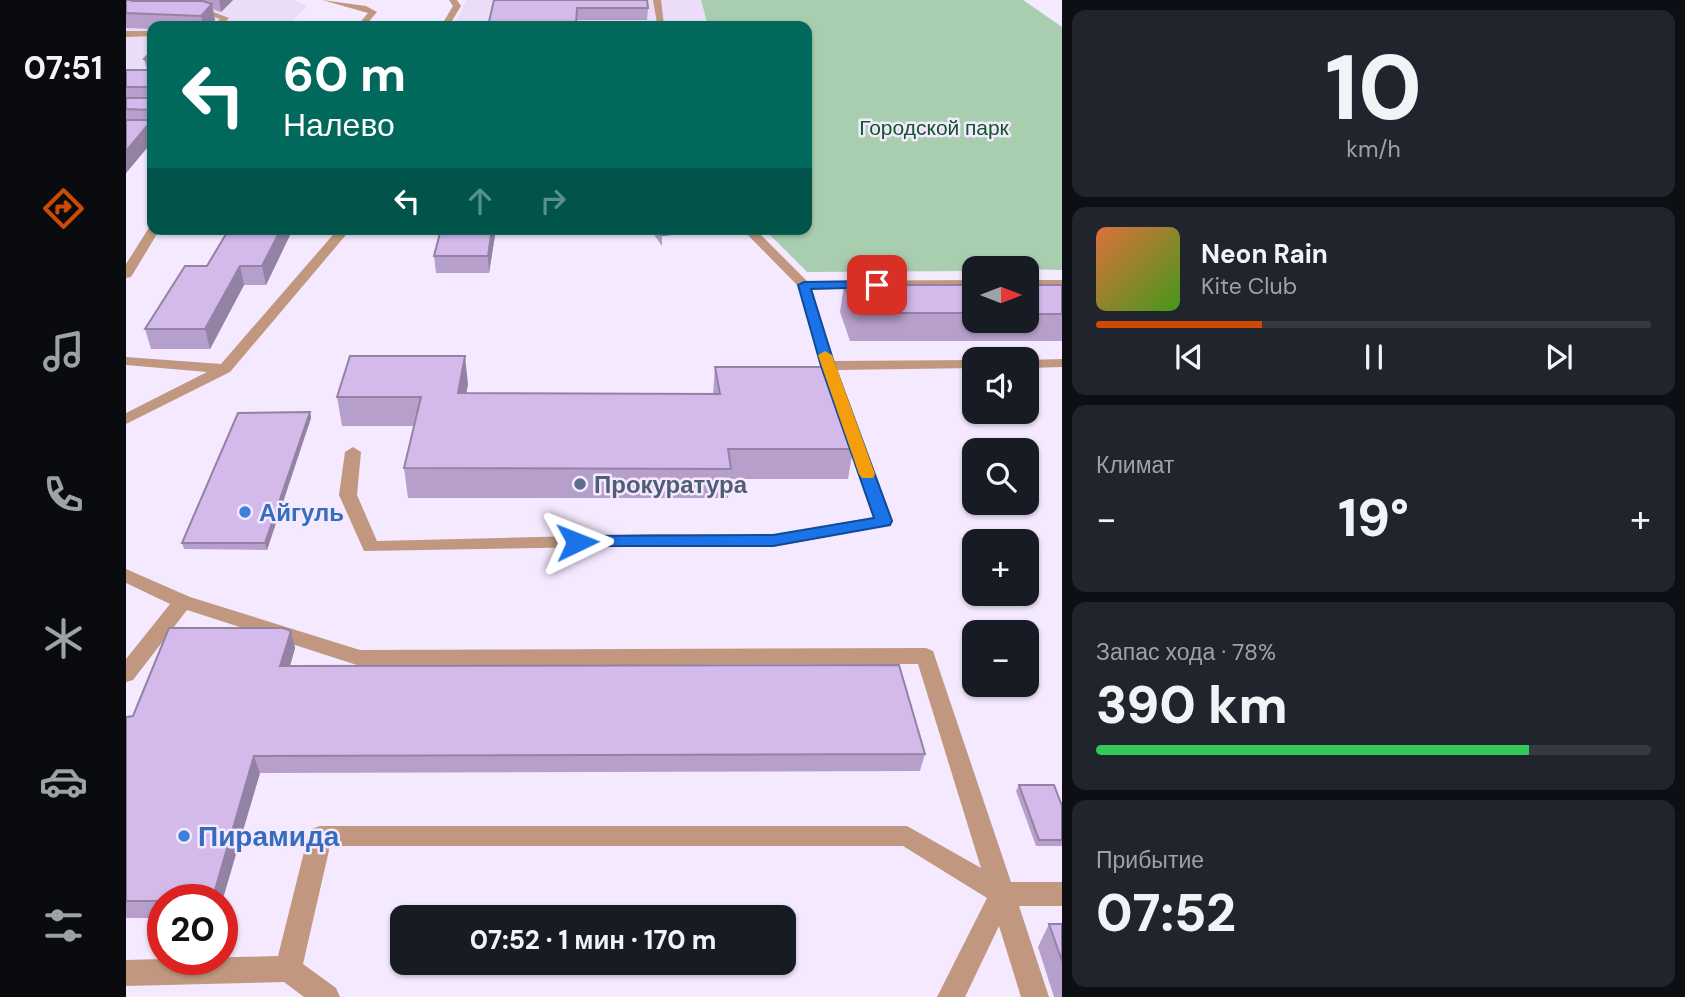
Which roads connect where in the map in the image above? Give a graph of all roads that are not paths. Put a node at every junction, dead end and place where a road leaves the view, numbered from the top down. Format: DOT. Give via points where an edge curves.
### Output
graph roads {
  1 [pos="326,0"];
  2 [pos="453,0"];
  3 [pos="657,0"];
  4 [pos="181,12"];
  5 [pos="222,21"];
  6 [pos="365,21"];
  7 [pos="448,21"];
  8 [pos="661,21"];
  9 [pos="126,34"];
  10 [pos="147,34"];
  11 [pos="150,235"];
  12 [pos="340,235"];
  13 [pos="754,235"];
  14 [pos="126,274"];
  15 [pos="1040,284"];
  16 [pos="1062,284"];
  17 [pos="804,285"];
  18 [pos="962,285"];
  19 [pos="126,361"];
  20 [pos="1062,363"];
  21 [pos="962,364"];
  22 [pos="1039,364"];
  23 [pos="828,366"];
  24 [pos="225,369"];
  25 [pos="126,419"];
  26 [pos="353,452"];
  27 [pos="126,575"];
  28 [pos="183,602"];
  29 [pos="126,674"];
  30 [pos="1002,894"];
  31 [pos="1062,894"];
  32 [pos="288,969"];
  33 [pos="126,973"];
  34 [pos="326,997"];
  35 [pos="951,997"];
  36 [pos="1035,997"];
  1 -- 6 [label="lane" via="373,12"];
  2 -- 7 [label="lane" via="457,6"];
  3 -- 8 [label="lane"];
  4 -- 5 [label="lane" via="208,12 225,18"];
  9 -- 10 [label="lane"];
  11 -- 14 [label="lane"];
  12 -- 24 [label="lane"];
  13 -- 17 [label="lane"];
  15 -- 16 [label="lane"];
  17 -- 18 [label="lane"];
  17 -- 23 [label="lane"];
  19 -- 24 [label="lane"];
  20 -- 22 [label="lane"];
  21 -- 23 [label="lane"];
  23 -- 26 [label="lane" via="884,521 773,541 371,547 348,495"];
  24 -- 25 [label="lane"];
  27 -- 28 [label="lane"];
  28 -- 29 [label="lane"];
  28 -- 30 [label="lane" via="360,658 926,656"];
  30 -- 31 [label="lane"];
  30 -- 32 [label="lane" via="907,836 320,836"];
  30 -- 35 [label="lane"];
  30 -- 36 [label="lane"];
  32 -- 33 [label="lane"];
  32 -- 34 [label="lane"];
}
